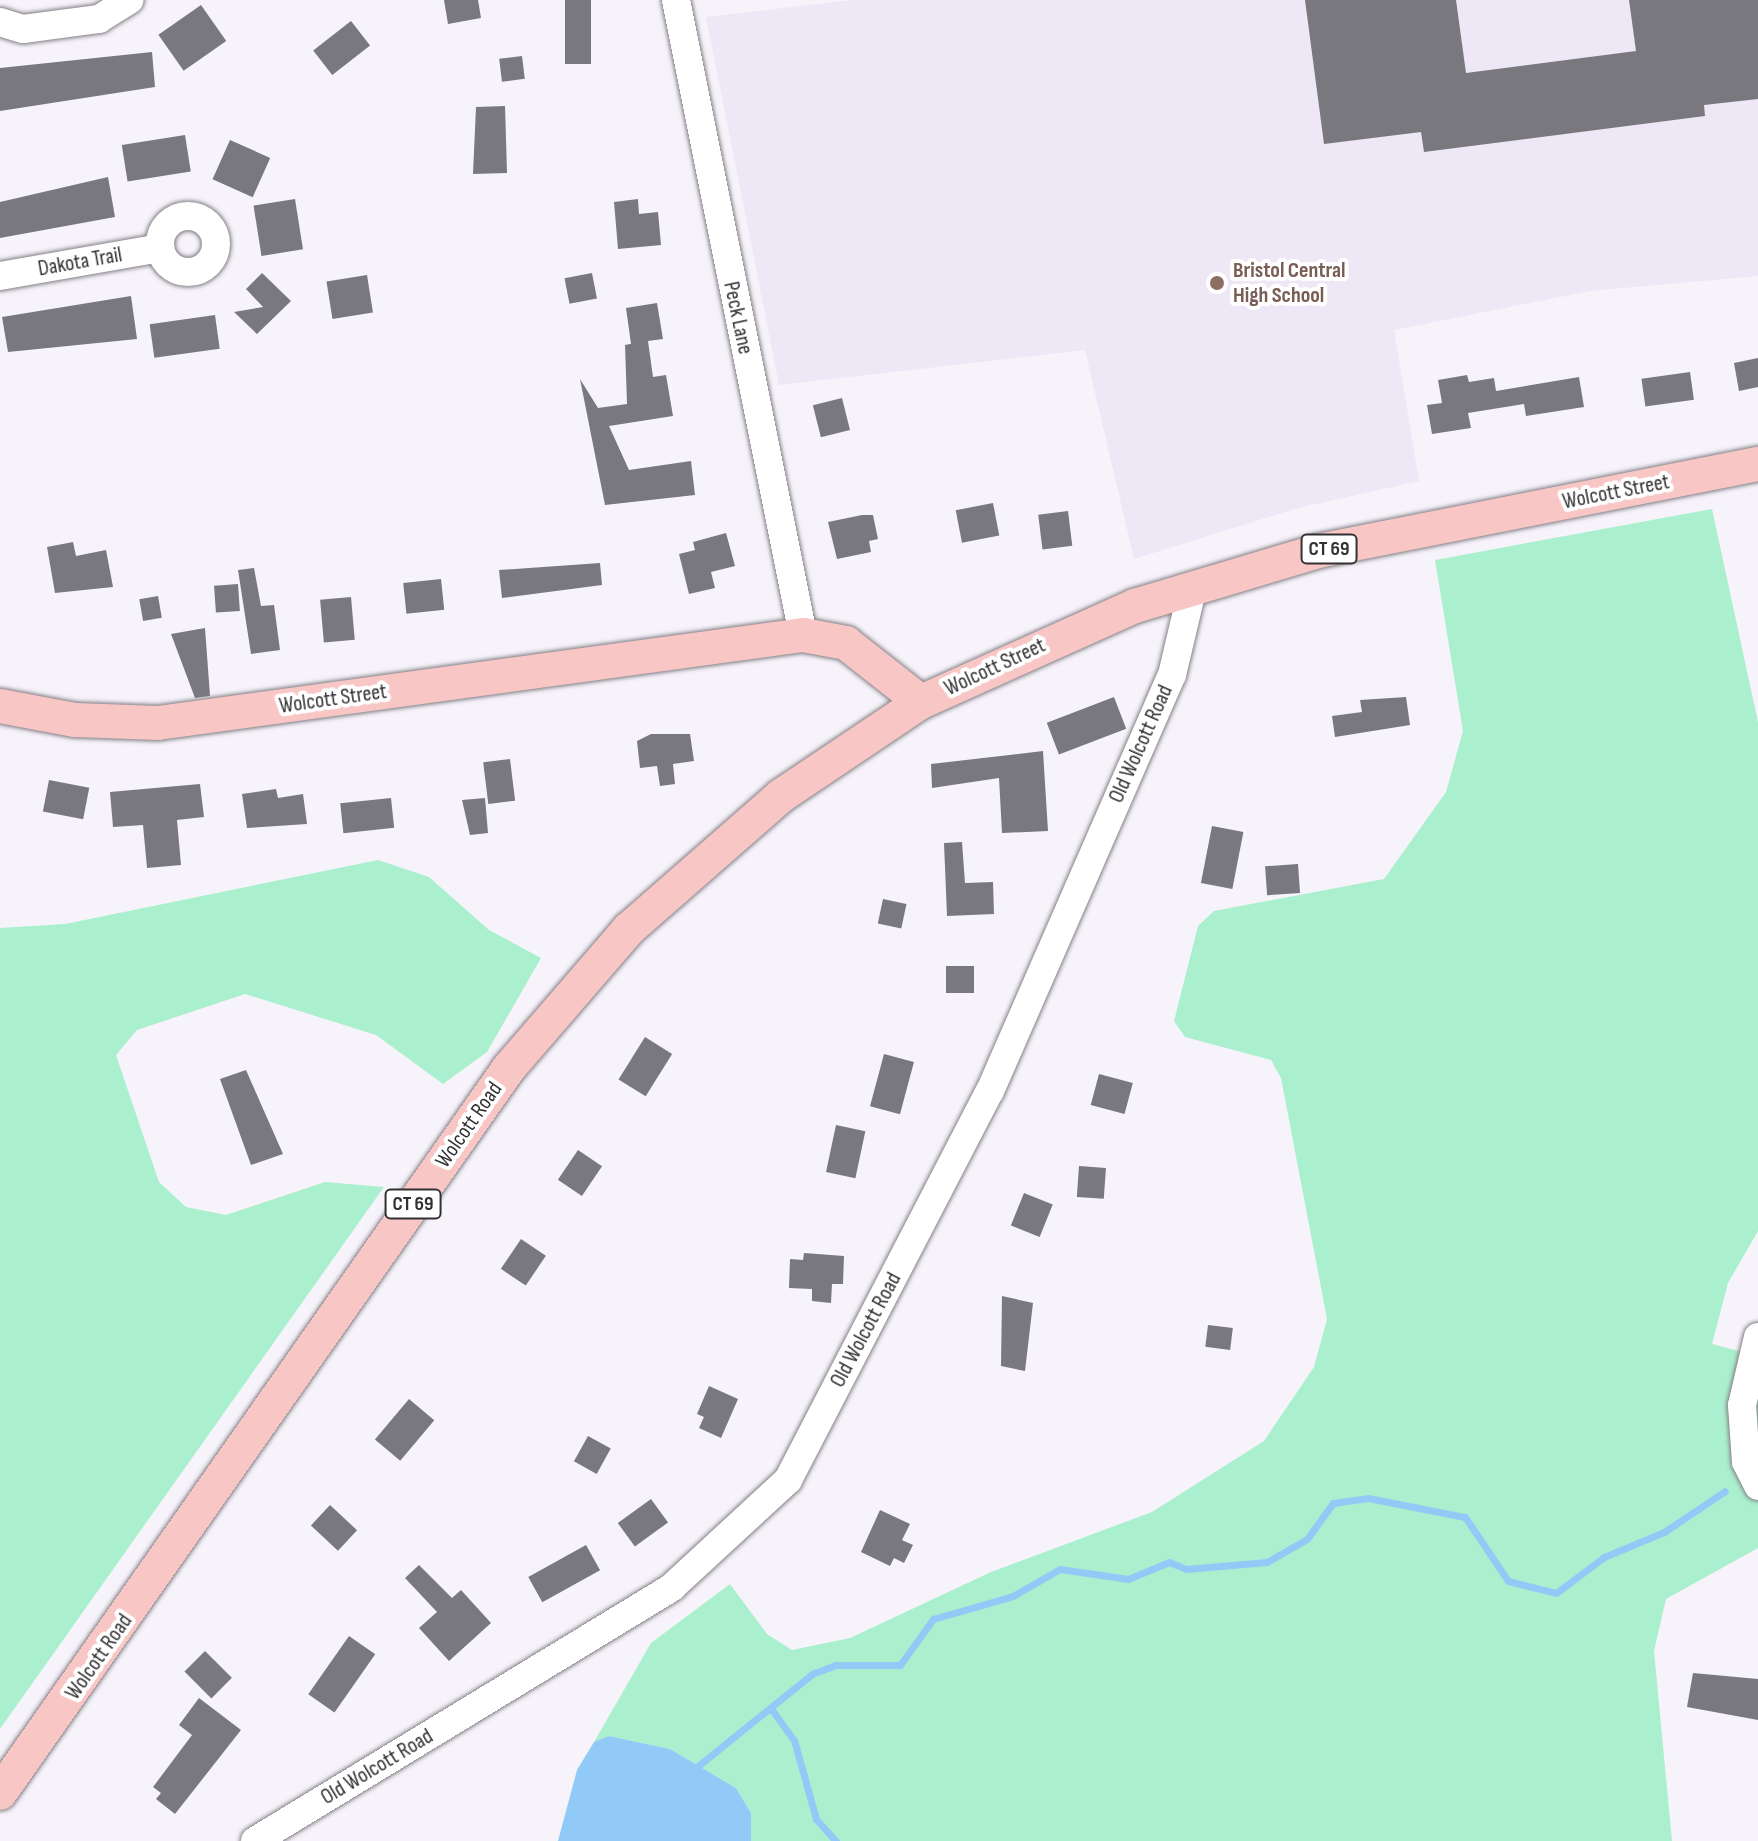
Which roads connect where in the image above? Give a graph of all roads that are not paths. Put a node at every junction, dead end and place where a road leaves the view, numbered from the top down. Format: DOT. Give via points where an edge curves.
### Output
graph roads {
  1 [pos="130,0"];
  2 [pos="676,0"];
  3 [pos="0,22"];
  4 [pos="161,248"];
  5 [pos="0,276"];
  6 [pos="1758,464"];
  7 [pos="1193,586"];
  8 [pos="803,635"];
  9 [pos="921,702"];
  10 [pos="0,706"];
  11 [pos="1758,1337"];
  12 [pos="1758,1486"];
  13 [pos="0,1793"];
  14 [pos="255,1841"];
  1 -- 3 [label="street" via="99,19 23,29"];
  2 -- 8 [label="street, Peck Lane"];
  4 -- 5 [label="street, Dakota Trail"];
  6 -- 7 [label="main road, Wolcott Street / CT 69" via="1318,551"];
  7 -- 9 [label="main road, Wolcott Street / CT 69" via="1095,622"];
  7 -- 14 [label="street, Old Wolcott Road" via="1172,675 990,1091 788,1480 672,1587"];
  8 -- 9 [label="main road, Wolcott Street" via="846,643"];
  8 -- 10 [label="main road, Wolcott Street" via="158,723 75,720"];
  9 -- 13 [label="main road, Wolcott Road / CT 69" via="707,855 565,999 468,1125"];
  11 -- 12 [label="street" via="1742,1405 1746,1462"];
}
